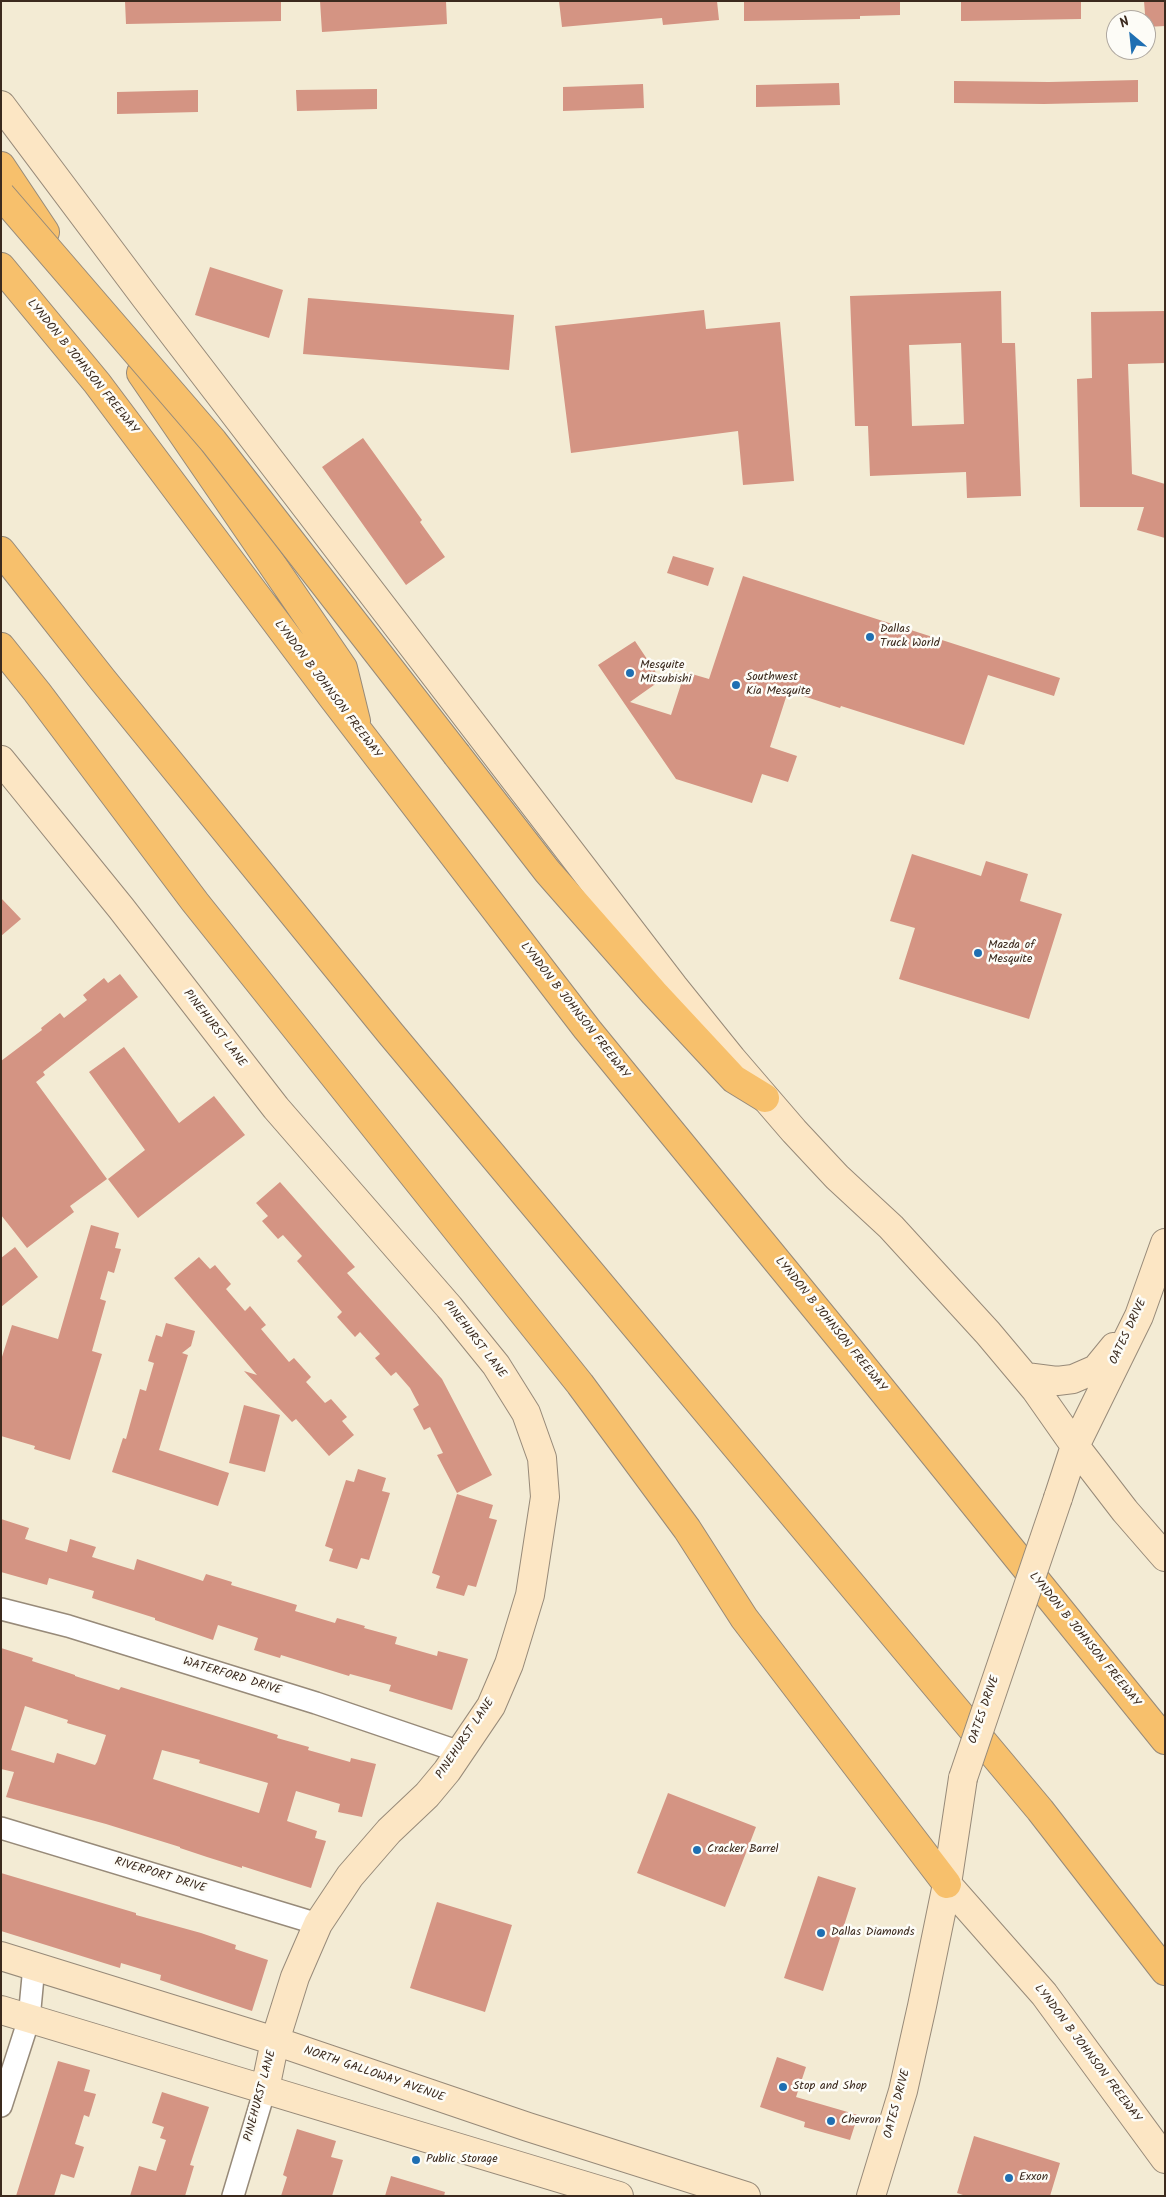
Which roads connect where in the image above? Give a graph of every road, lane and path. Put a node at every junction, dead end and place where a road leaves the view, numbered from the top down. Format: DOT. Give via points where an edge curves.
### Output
graph roads {
  1 [pos="1,105"];
  2 [pos="1,166"];
  3 [pos="1,195"];
  4 [pos="1,267"];
  5 [pos="1,552"];
  6 [pos="1,647"];
  7 [pos="358,732"];
  8 [pos="1,760"];
  9 [pos="766,1098"];
  10 [pos="1165,1243"];
  11 [pos="1139,1316"];
  12 [pos="1026,1377"];
  13 [pos="1074,1446"];
  14 [pos="1165,1557"];
  15 [pos="1,1609"];
  16 [pos="1165,1740"];
  17 [pos="460,1752"];
  18 [pos="1,1828"];
  19 [pos="947,1884"];
  20 [pos="318,1924"];
  21 [pos="1,1956"];
  22 [pos="34,1966"];
  23 [pos="1165,1972"];
  24 [pos="1,2010"];
  25 [pos="29,2019"];
  26 [pos="275,2041"];
  27 [pos="265,2089"];
  28 [pos="1,2106"];
  29 [pos="528,2127"];
  30 [pos="1165,2159"];
  31 [pos="512,2163"];
  32 [pos="233,2196"];
  33 [pos="619,2196"];
  34 [pos="746,2196"];
  35 [pos="871,2196"];
  1 -- 9 [label="main road" via="668,979"];
  2 -- 7 [label="highway" via="67,270 170,414 343,668"];
  3 -- 9 [label="highway, bridge" via="213,441 547,871 734,1079"];
  4 -- 7 [label="highway, LYNDON B JOHNSON FREEWAY" via="97,383"];
  5 -- 23 [label="highway" via="409,1056 1040,1810"];
  6 -- 19 [label="highway" via="195,902 580,1384 687,1530 744,1618"];
  7 -- 16 [label="highway, LYNDON B JOHNSON FREEWAY" via="587,1029"];
  8 -- 17 [label="main road, PINEHURST LANE" via="276,1108 496,1365 526,1413 542,1458 545,1497 530,1596 509,1664 491,1706"];
  9 -- 12 [label="main road" via="837,1177 941,1280"];
  10 -- 11 [label="main road, OATES DRIVE"];
  11 -- 12 [label="main road" via="1096,1369 1073,1379 1056,1381"];
  11 -- 13 [label="main road, OATES DRIVE"];
  12 -- 13 [label="main road"];
  13 -- 14 [label="main road"];
  13 -- 19 [label="main road, OATES DRIVE, bridge" via="963,1778"];
  15 -- 17 [label="street, WATERFORD DRIVE" via="68,1626 307,1700"];
  17 -- 20 [label="main road, PINEHURST LANE" via="427,1795 389,1831 350,1876"];
  18 -- 20 [label="street, RIVERPORT DRIVE"];
  19 -- 30 [label="main road, LYNDON B JOHNSON FREEWAY" via="1044,1994"];
  19 -- 35 [label="main road, OATES DRIVE" via="903,2091"];
  20 -- 26 [label="main road, PINEHURST LANE" via="295,1977"];
  21 -- 22 [label="main road, NORTH GALLOWAY AVENUE"];
  22 -- 25 [label="street"];
  22 -- 26 [label="main road, NORTH GALLOWAY AVENUE"];
  24 -- 25 [label="main road"];
  25 -- 27 [label="main road"];
  25 -- 28 [label="street"];
  26 -- 27 [label="main road, PINEHURST LANE"];
  26 -- 29 [label="main road, NORTH GALLOWAY AVENUE"];
  27 -- 31 [label="main road"];
  27 -- 32 [label="street, PINEHURST LANE"];
  29 -- 31 [label="main road"];
  29 -- 34 [label="main road, NORTH GALLOWAY AVENUE"];
  31 -- 33 [label="main road"];
}
